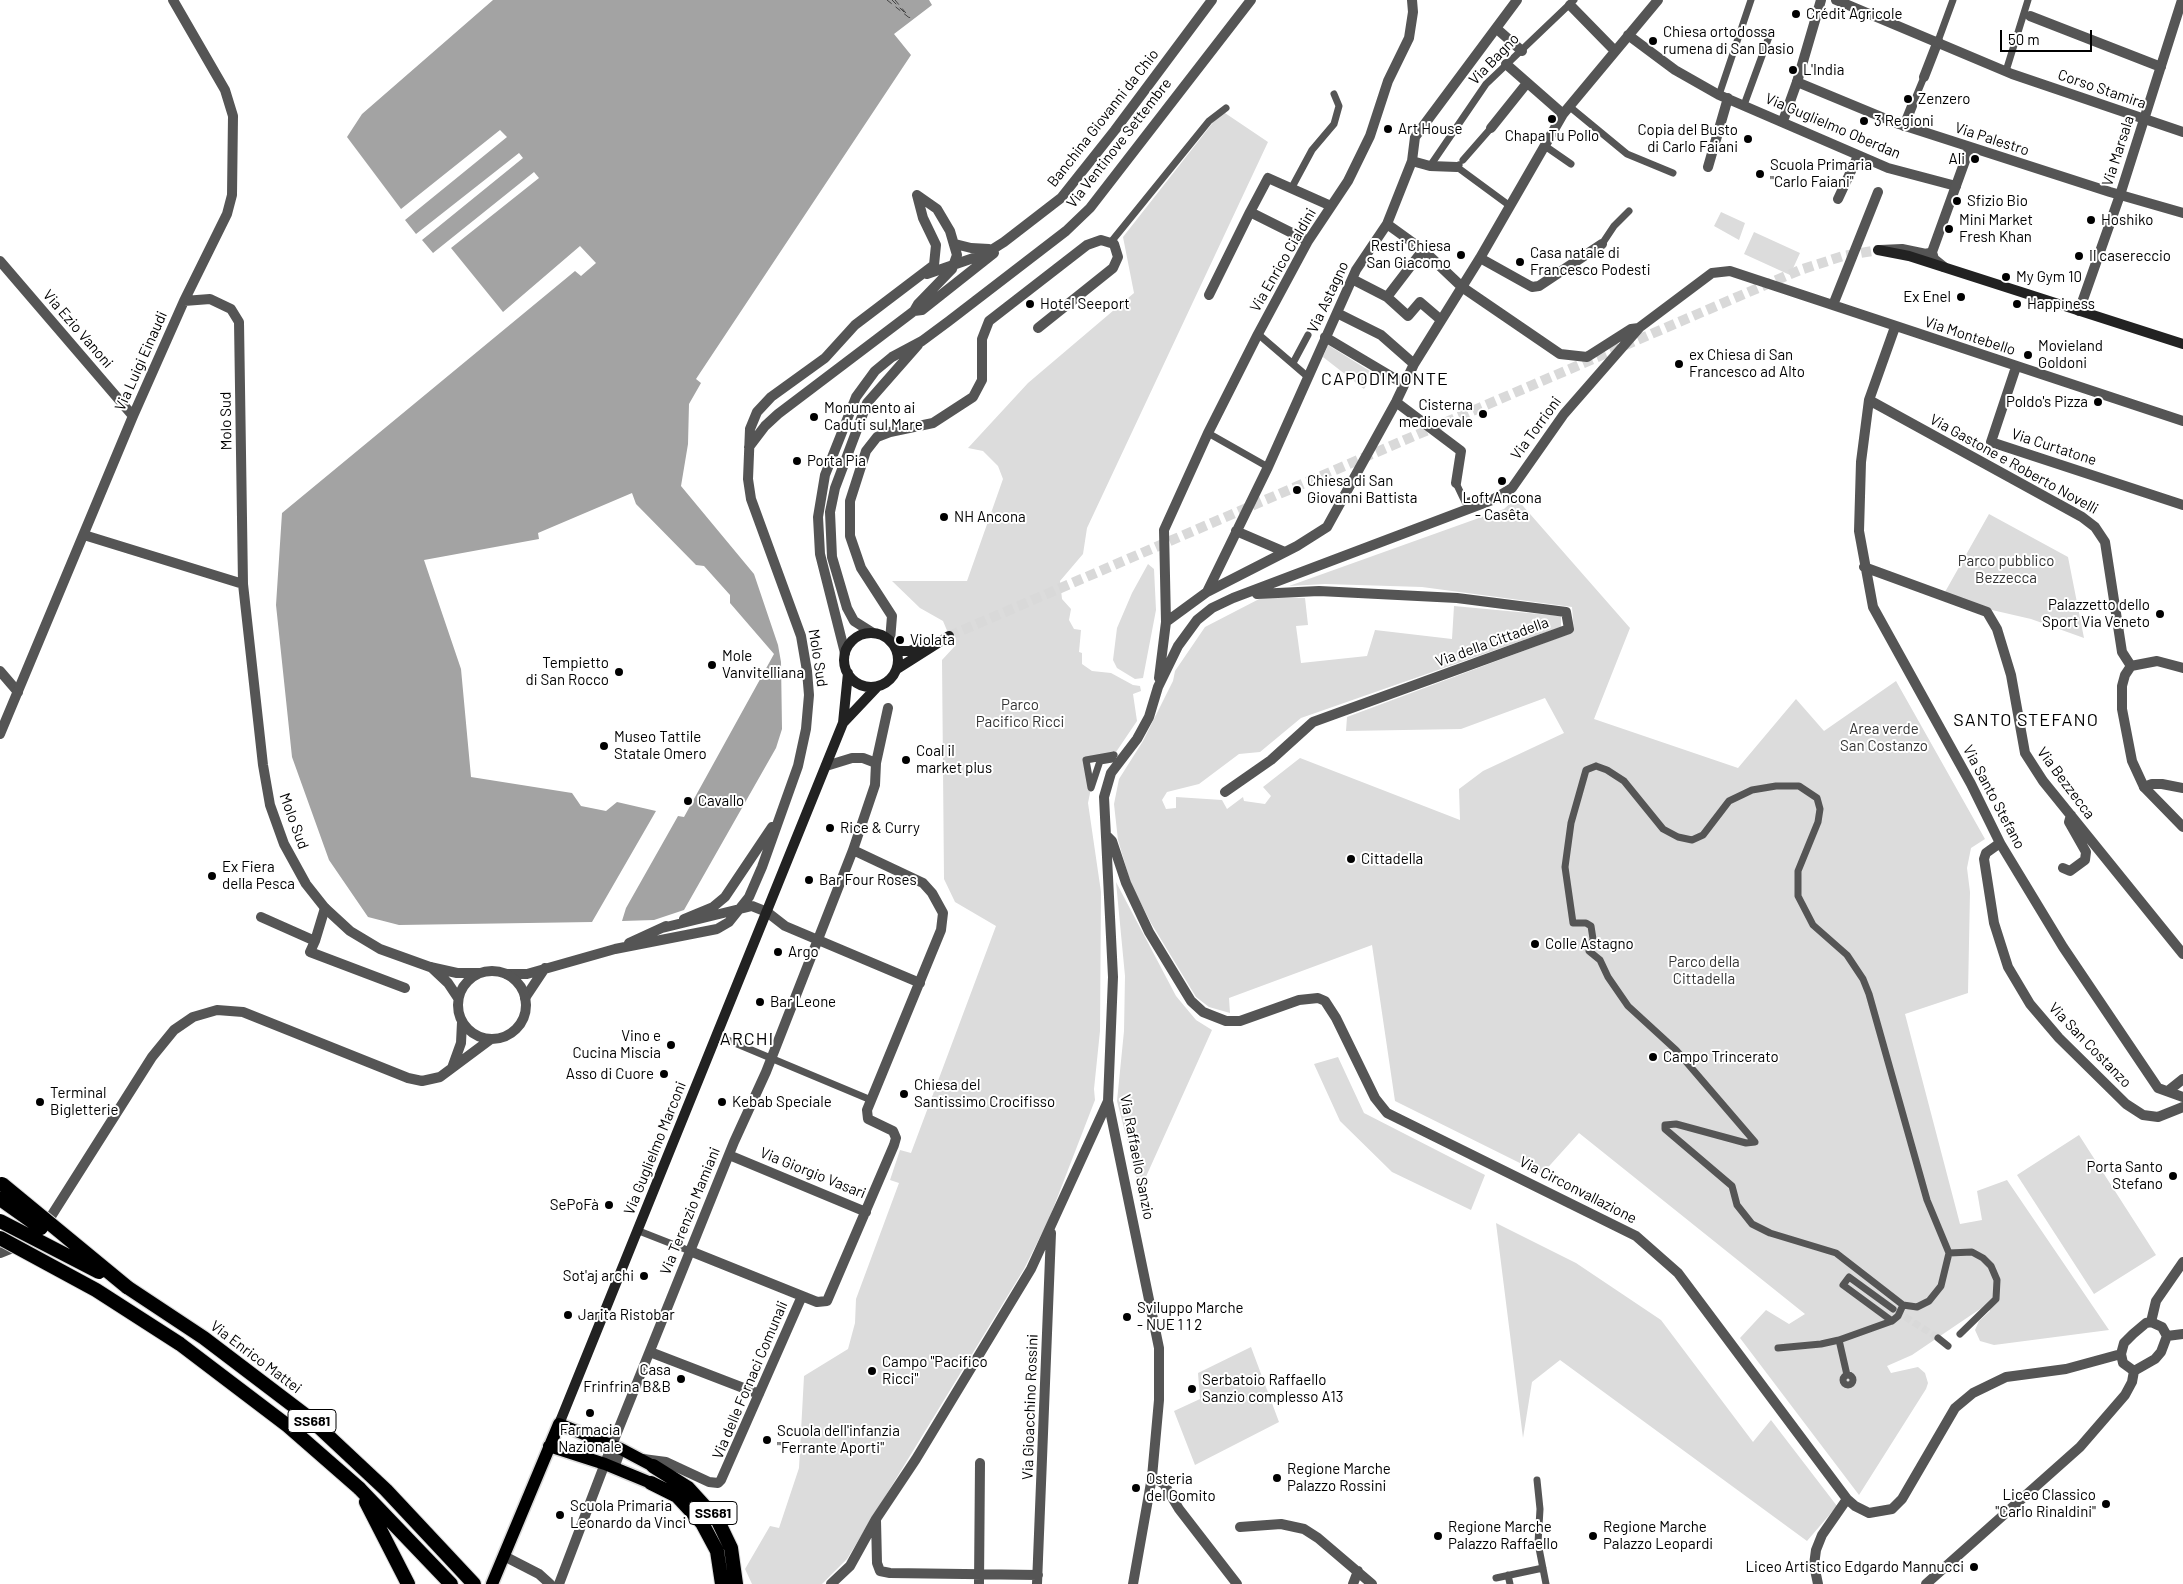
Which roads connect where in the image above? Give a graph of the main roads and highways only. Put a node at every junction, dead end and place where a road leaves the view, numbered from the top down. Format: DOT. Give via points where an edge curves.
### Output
graph roads {
  1 [pos="1878,250"];
  2 [pos="2183,344"];
  3 [pos="897,651"];
  4 [pos="896,669"];
  5 [pos="848,673"];
  6 [pos="878,686"];
  7 [pos="843,723"];
  8 [pos="0,1181"];
  9 [pos="0,1199"];
  10 [pos="0,1221"];
  11 [pos="0,1238"];
  12 [pos="127,1286"];
  13 [pos="559,1424"];
  14 [pos="550,1446"];
  15 [pos="648,1463"];
  16 [pos="651,1483"];
  17 [pos="359,1488"];
  18 [pos="408,1584"];
  19 [pos="451,1584"];
  20 [pos="474,1584"];
  21 [pos="492,1584"];
  22 [pos="722,1584"];
  23 [pos="736,1584"];
  1 -- 2 [label="main road" via="1909,256"];
  3 -- 4 [label="main road"];
  3 -- 4 [label="main road, Via Guglielmo Marconi" via="910,651 950,636"];
  3 -- 5 [label="main road, Via Guglielmo Marconi" via="890,641 873,633 862,635 845,653"];
  4 -- 6 [label="main road, Via Guglielmo Marconi" via="890,680"];
  5 -- 6 [label="main road" via="860,684"];
  5 -- 7 [label="main road, Via Guglielmo Marconi"];
  6 -- 7 [label="main road, Via Guglielmo Marconi"];
  7 -- 13 [label="main road, Via Guglielmo Marconi"];
  8 -- 12 [label="highway, bridge"];
  9 -- 12 [label="highway, bridge"];
  10 -- 12 [label="highway, Via Enrico Mattei / SS681, bridge"];
  11 -- 17 [label="highway, SS681, bridge" via="96,1290 180,1344 281,1421"];
  12 -- 20 [label="highway, Via Enrico Mattei / SS681" via="204,1338 308,1417 381,1484"];
  13 -- 14 [label="main road, Via Guglielmo Marconi"];
  13 -- 15 [label="main road"];
  14 -- 16 [label="main road"];
  14 -- 21 [label="main road, Via Guglielmo Marconi"];
  15 -- 23 [label="highway, SS681" via="688,1488 718,1521 731,1548"];
  16 -- 22 [label="highway, SS681" via="676,1496 702,1523 717,1551"];
  17 -- 18 [label="highway, SS681"];
  17 -- 19 [label="highway, SS681"];
}
